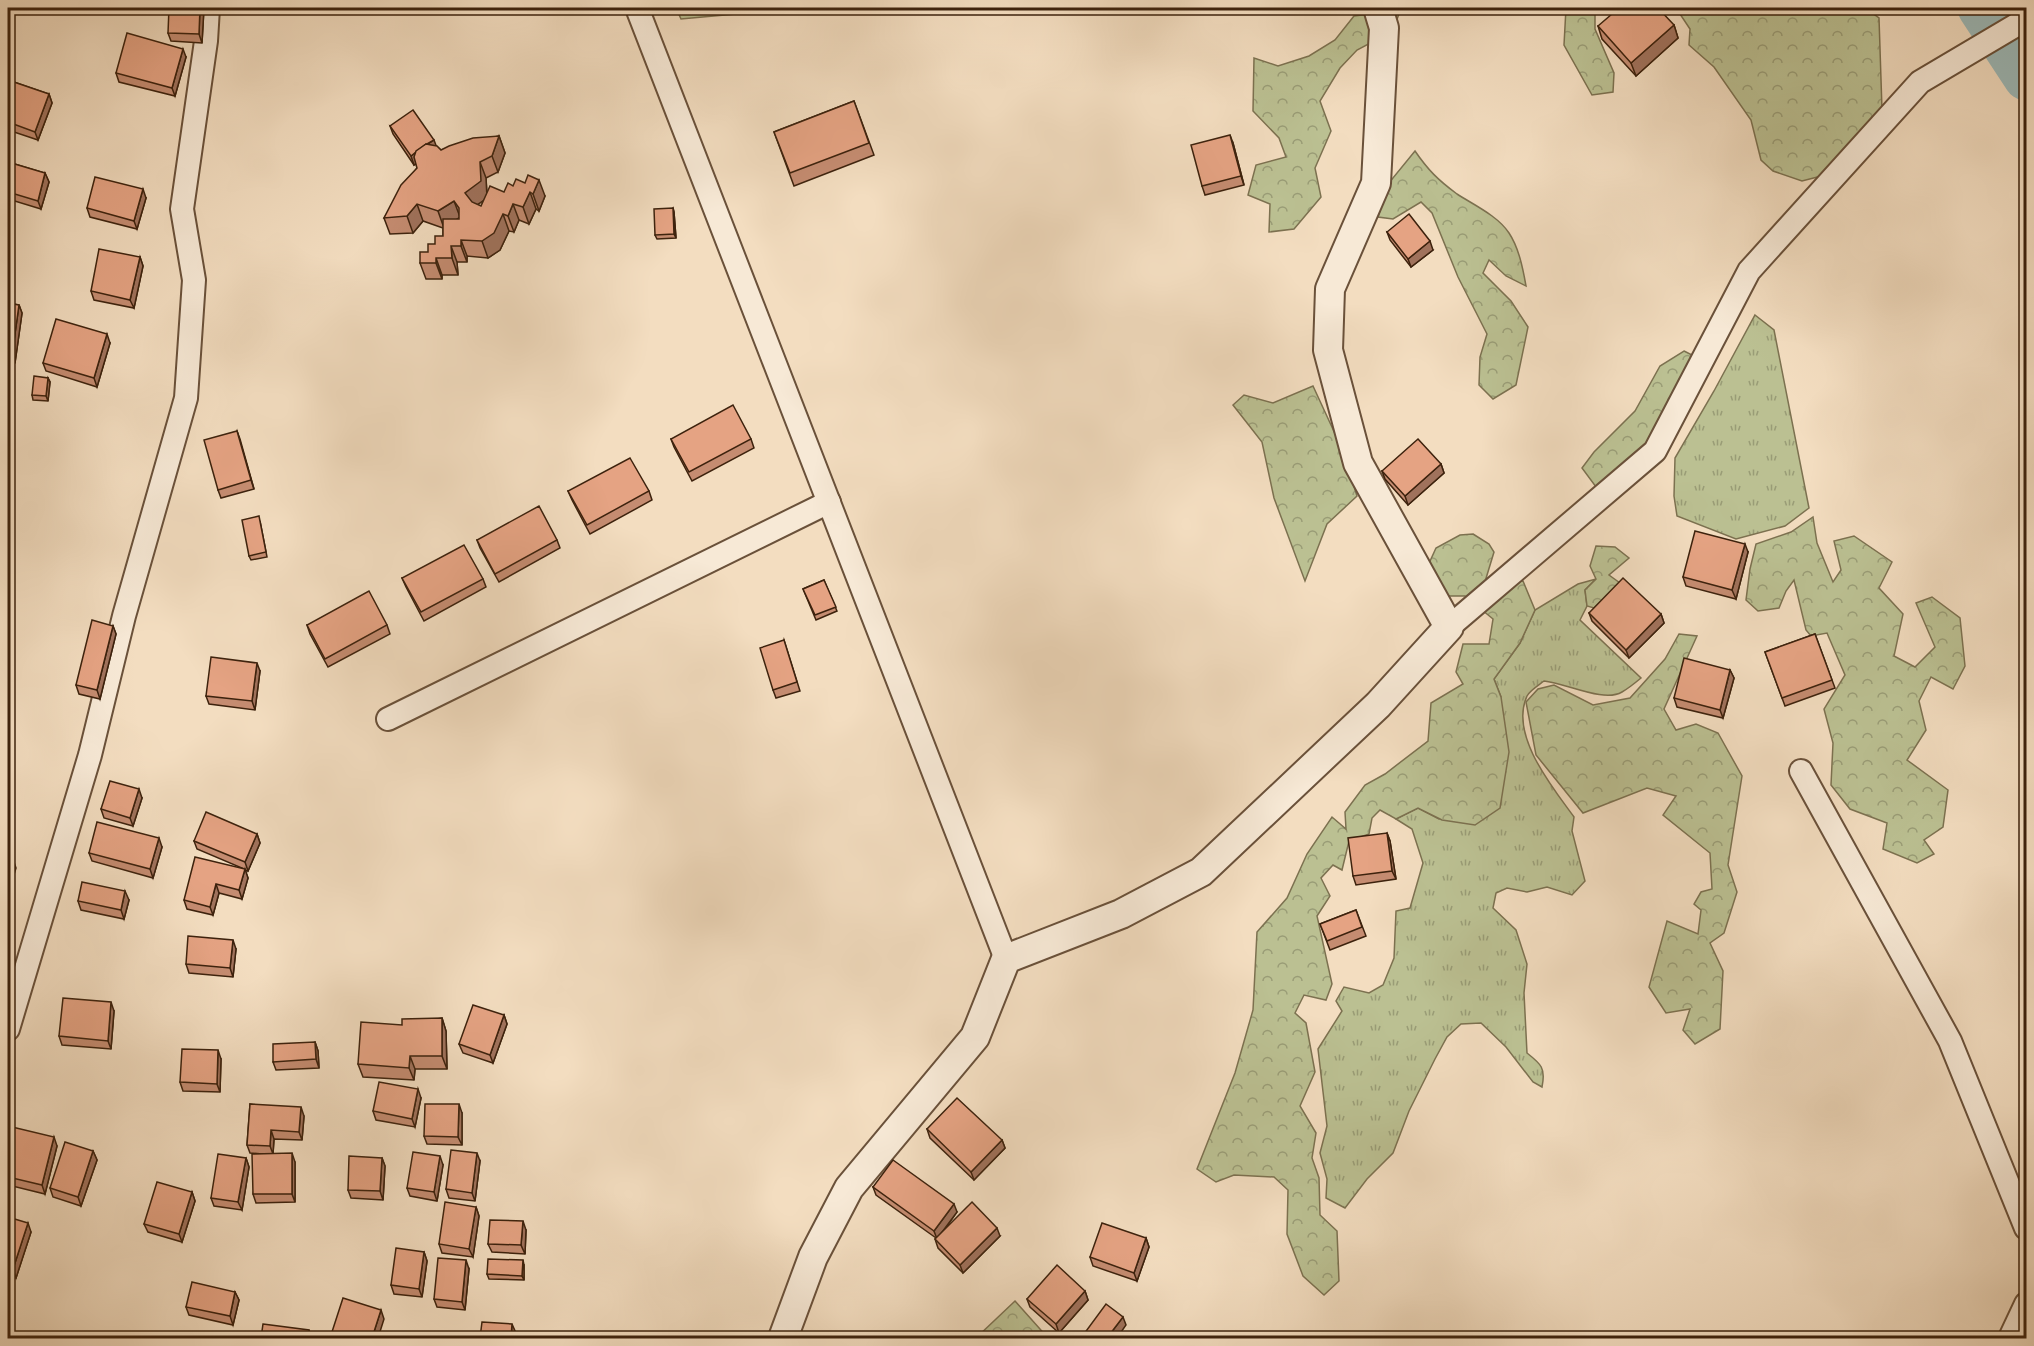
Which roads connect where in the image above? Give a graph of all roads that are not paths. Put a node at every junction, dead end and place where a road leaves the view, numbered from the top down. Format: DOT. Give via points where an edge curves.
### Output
graph roads {
  1 [pos="208,8"];
  2 [pos="637,8"];
  3 [pos="1378,8"];
  4 [pos="2026,13"];
  5 [pos="829,502"];
  6 [pos="1449,627"];
  7 [pos="388,718"];
  8 [pos="1801,771"];
  9 [pos="1006,959"];
  10 [pos="8,1029"];
  11 [pos="2026,1228"];
  12 [pos="2026,1304"];
  13 [pos="783,1338"];
  14 [pos="2010,1338"];
  1 -- 10 [label="street" via="182,209 194,280 186,398 124,616 90,755"];
  2 -- 5 [label="street"];
  3 -- 6 [label="street" via="1384,28 1376,183 1330,290 1328,350 1358,463"];
  4 -- 6 [label="street" via="2018,24 1920,82 1749,271 1655,451"];
  5 -- 7 [label="street"];
  5 -- 9 [label="street"];
  6 -- 9 [label="street" via="1378,705 1201,872 1121,914"];
  8 -- 11 [label="street" via="1950,1041"];
  9 -- 13 [label="street" via="975,1036 849,1188 813,1257"];
  12 -- 14 [label="street"];
}
